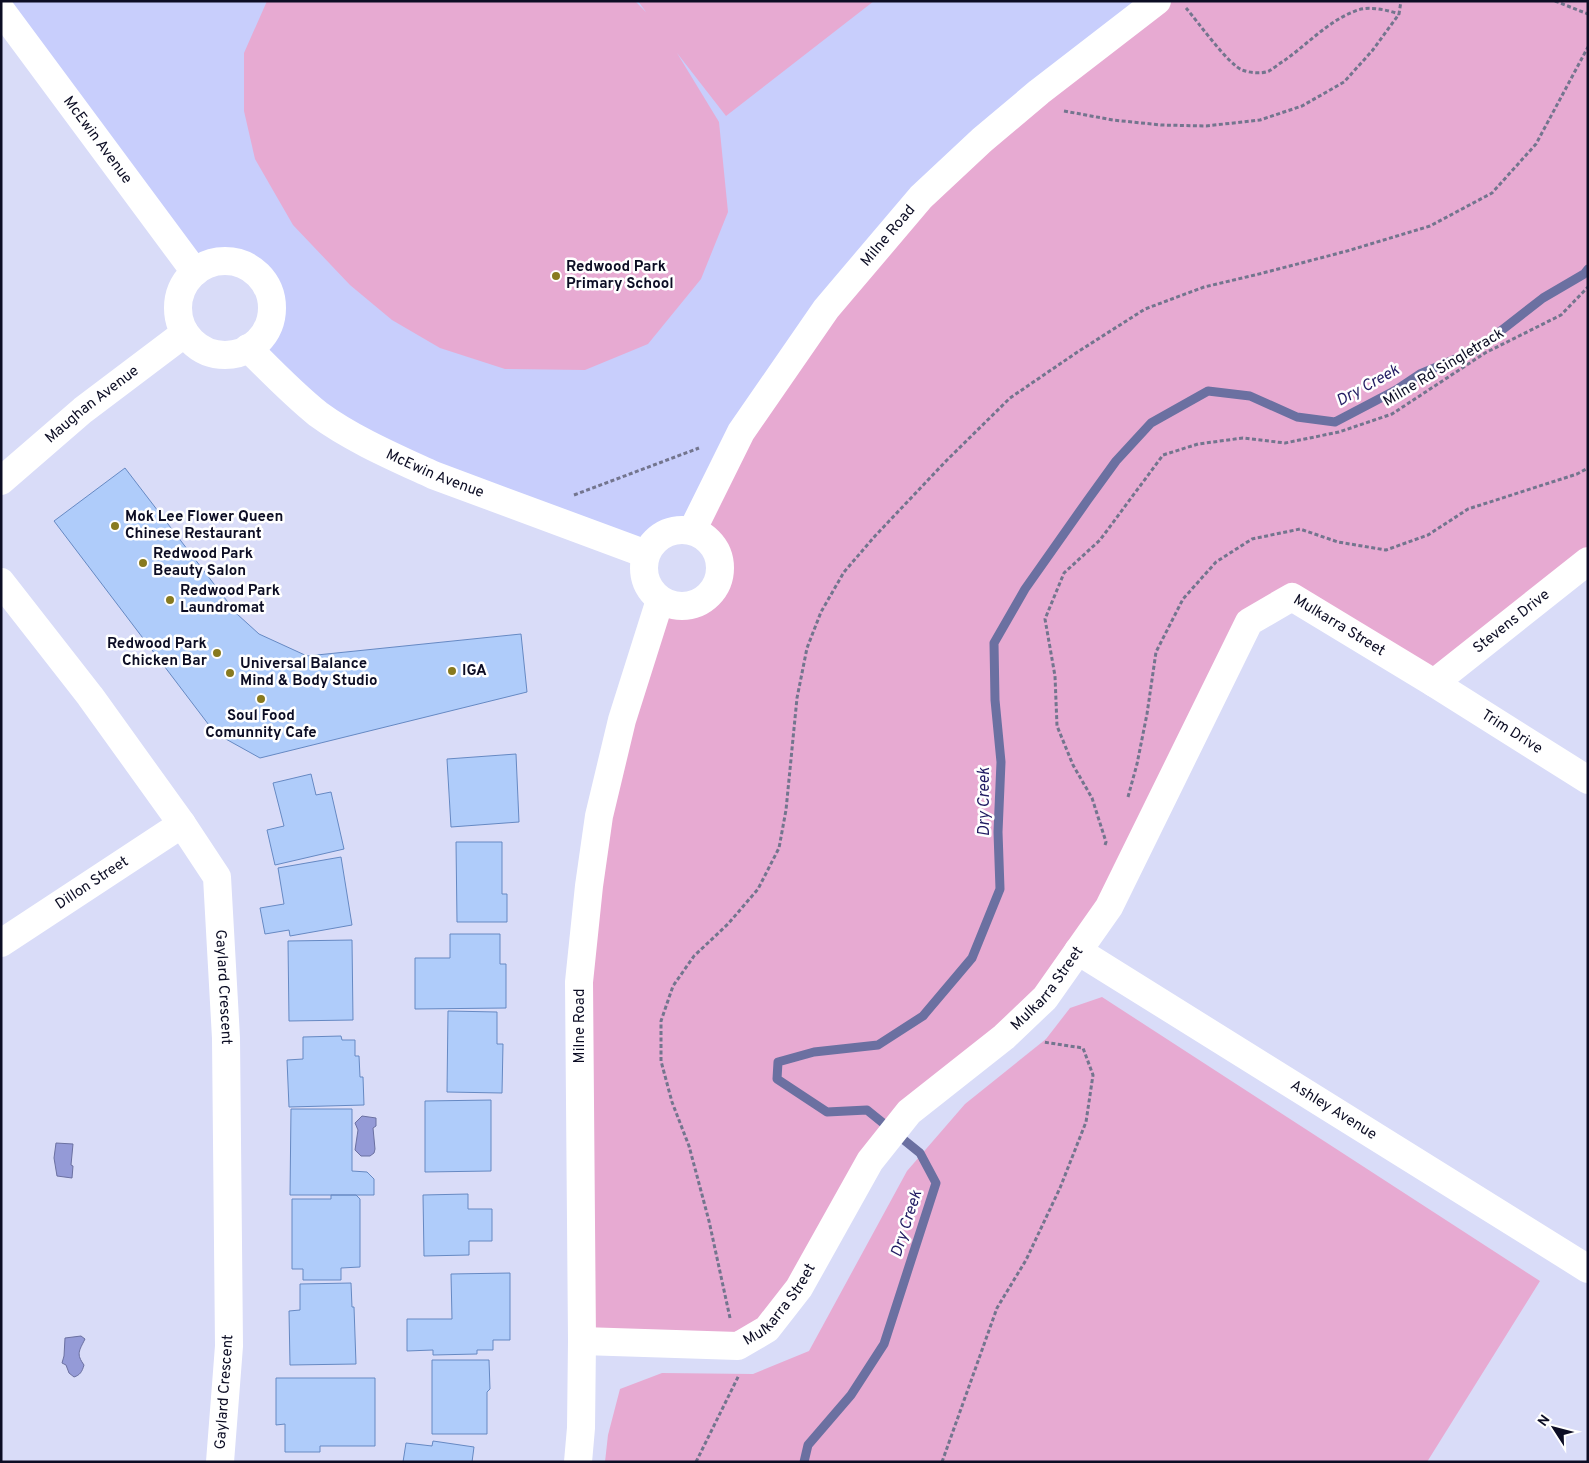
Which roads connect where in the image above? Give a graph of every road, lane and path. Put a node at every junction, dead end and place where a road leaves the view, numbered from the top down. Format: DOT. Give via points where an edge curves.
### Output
graph roads {
  1 [pos="1157,1"];
  2 [pos="1181,1"];
  3 [pos="1401,1"];
  4 [pos="1555,1"];
  5 [pos="1,10"];
  6 [pos="1399,14"];
  7 [pos="1588,14"];
  8 [pos="1588,47"];
  9 [pos="1039,92"];
  10 [pos="195,272"];
  11 [pos="1588,287"];
  12 [pos="185,333"];
  13 [pos="248,348"];
  14 [pos="741,432"];
  15 [pos="1,481"];
  16 [pos="531,510"];
  17 [pos="692,531"];
  18 [pos="646,554"];
  19 [pos="1588,561"];
  20 [pos="1,582"];
  21 [pos="660,600"];
  22 [pos="1434,683"];
  23 [pos="1588,780"];
  24 [pos="182,824"];
  25 [pos="1104,851"];
  26 [pos="1,943"];
  27 [pos="1078,951"];
  28 [pos="1004,1037"];
  29 [pos="1588,1270"];
  30 [pos="582,1341"];
  31 [pos="738,1346"];
  32 [pos="220,1462"];
  33 [pos="578,1462"];
  34 [pos="696,1462"];
  35 [pos="942,1462"];
  1 -- 9 [label="street, Milne Road"];
  2 -- 6 [label="path" via="1232,63 1254,73 1268,71 1321,31 1359,10 1382,9"];
  3 -- 6 [label="path"];
  4 -- 7 [label="path"];
  5 -- 10 [label="street, McEwin Avenue"];
  6 -- 9 [label="path" via="1344,82 1302,106 1260,120 1206,126 1113,120 1053,108"];
  8 -- 31 [label="path" via="1536,144 1492,193 1430,226 1328,256 1204,286 1145,309 1010,398 907,502 844,572 821,612 807,648 797,698 779,848 758,889 694,956 673,986 661,1022 661,1061 689,1146"];
  9 -- 14 [label="street, Milne Road" via="921,198 826,308"];
  10 -- 12 [label="street" via="180,294 178,308"];
  10 -- 13 [label="street" via="208,264 223,261 238,263 263,280 271,301 269,324 262,337"];
  11 -- 25 [label="path, Milne Rd Singletrack" via="1561,315 1485,353 1392,414 1339,432 1285,443 1243,438 1198,444 1163,455 1100,540 1064,573 1045,619 1055,676 1056,726 1092,798 1106,842"];
  12 -- 13 [label="street" via="208,352 222,355"];
  12 -- 15 [label="street, Maughan Avenue" via="83,410"];
  13 -- 16 [label="street, McEwin Avenue" via="285,386 344,431 433,475"];
  14 -- 16 [label="path"];
  14 -- 17 [label="street, Milne Road"];
  16 -- 18 [label="street, McEwin Avenue"];
  17 -- 18 [label="street" via="670,532 660,537"];
  17 -- 21 [label="street" via="713,546 719,559 720,572 716,584 709,595 685,607 672,606"];
  18 -- 21 [label="street" via="645,580"];
  19 -- 22 [label="street, Stevens Drive"];
  20 -- 24 [label="street, Gaylard Crescent" via="90,696"];
  21 -- 30 [label="street, Milne Road" via="622,720 599,816 589,886 579,982"];
  22 -- 23 [label="street, Trim Drive"];
  22 -- 27 [label="street, Mulkarra Street" via="1292,597 1249,622 1108,907"];
  24 -- 26 [label="street, Dillon Street"];
  24 -- 32 [label="street, Gaylard Crescent" via="217,877 226,1038 229,1346"];
  27 -- 28 [label="street, Mulkarra Street" via="1045,998"];
  27 -- 29 [label="street, Ashley Avenue"];
  28 -- 31 [label="street, Mulkarra Street" via="909,1112 870,1161 799,1288 767,1329"];
  28 -- 35 [label="path" via="1083,1048 1093,1075 1086,1122 1026,1260 997,1308"];
  30 -- 31 [label="street, Mulkarra Street"];
  30 -- 33 [label="street, Milne Road"];
  31 -- 34 [label="path" via="745,1361"];
}
